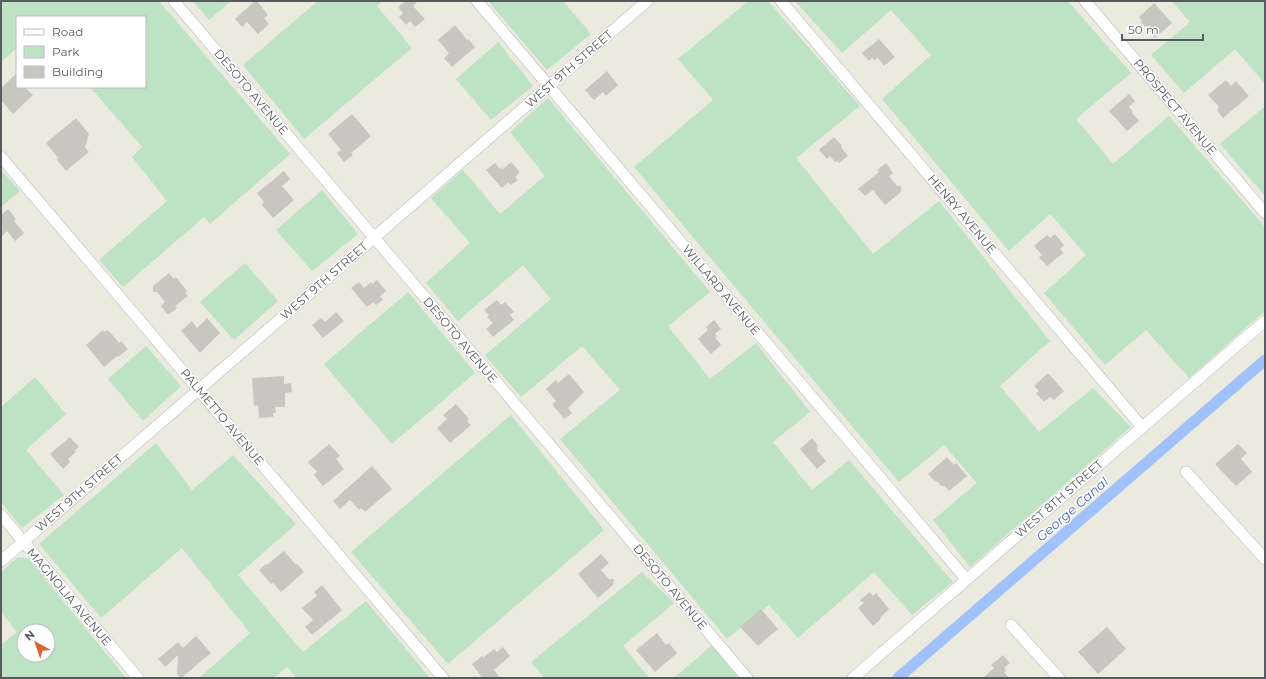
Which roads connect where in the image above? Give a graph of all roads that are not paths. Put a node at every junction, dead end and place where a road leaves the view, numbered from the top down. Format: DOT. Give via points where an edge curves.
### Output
graph roads {
  1 [pos="174,1"];
  2 [pos="476,1"];
  3 [pos="647,1"];
  4 [pos="781,1"];
  5 [pos="1085,1"];
  6 [pos="549,87"];
  7 [pos="1,157"];
  8 [pos="1265,213"];
  9 [pos="374,238"];
  10 [pos="1265,321"];
  11 [pos="199,390"];
  12 [pos="1142,427"];
  13 [pos="1186,472"];
  14 [pos="1,515"];
  15 [pos="23,542"];
  16 [pos="1265,559"];
  17 [pos="1,561"];
  18 [pos="966,579"];
  19 [pos="1010,625"];
  20 [pos="138,678"];
  21 [pos="443,678"];
  22 [pos="747,678"];
  23 [pos="853,678"];
  24 [pos="1059,678"];
  1 -- 9 [label="street, DESOTO AVENUE"];
  2 -- 6 [label="street, WILLARD AVENUE"];
  3 -- 6 [label="street, WEST 9TH STREET"];
  4 -- 12 [label="street, HENRY AVENUE"];
  5 -- 8 [label="street, PROSPECT AVENUE"];
  6 -- 9 [label="street, WEST 9TH STREET"];
  6 -- 18 [label="street, WILLARD AVENUE"];
  7 -- 11 [label="street, PALMETTO AVENUE"];
  9 -- 11 [label="street, WEST 9TH STREET"];
  9 -- 22 [label="street, DESOTO AVENUE"];
  10 -- 12 [label="street, WEST 8TH STREET"];
  11 -- 15 [label="street, WEST 9TH STREET"];
  11 -- 21 [label="street, PALMETTO AVENUE"];
  12 -- 18 [label="street, WEST 8TH STREET"];
  13 -- 16 [label="street"];
  14 -- 15 [label="street, MAGNOLIA AVENUE"];
  15 -- 17 [label="street, WEST 9TH STREET"];
  15 -- 20 [label="street, MAGNOLIA AVENUE"];
  18 -- 23 [label="street, WEST 8TH STREET"];
  19 -- 24 [label="street"];
}
